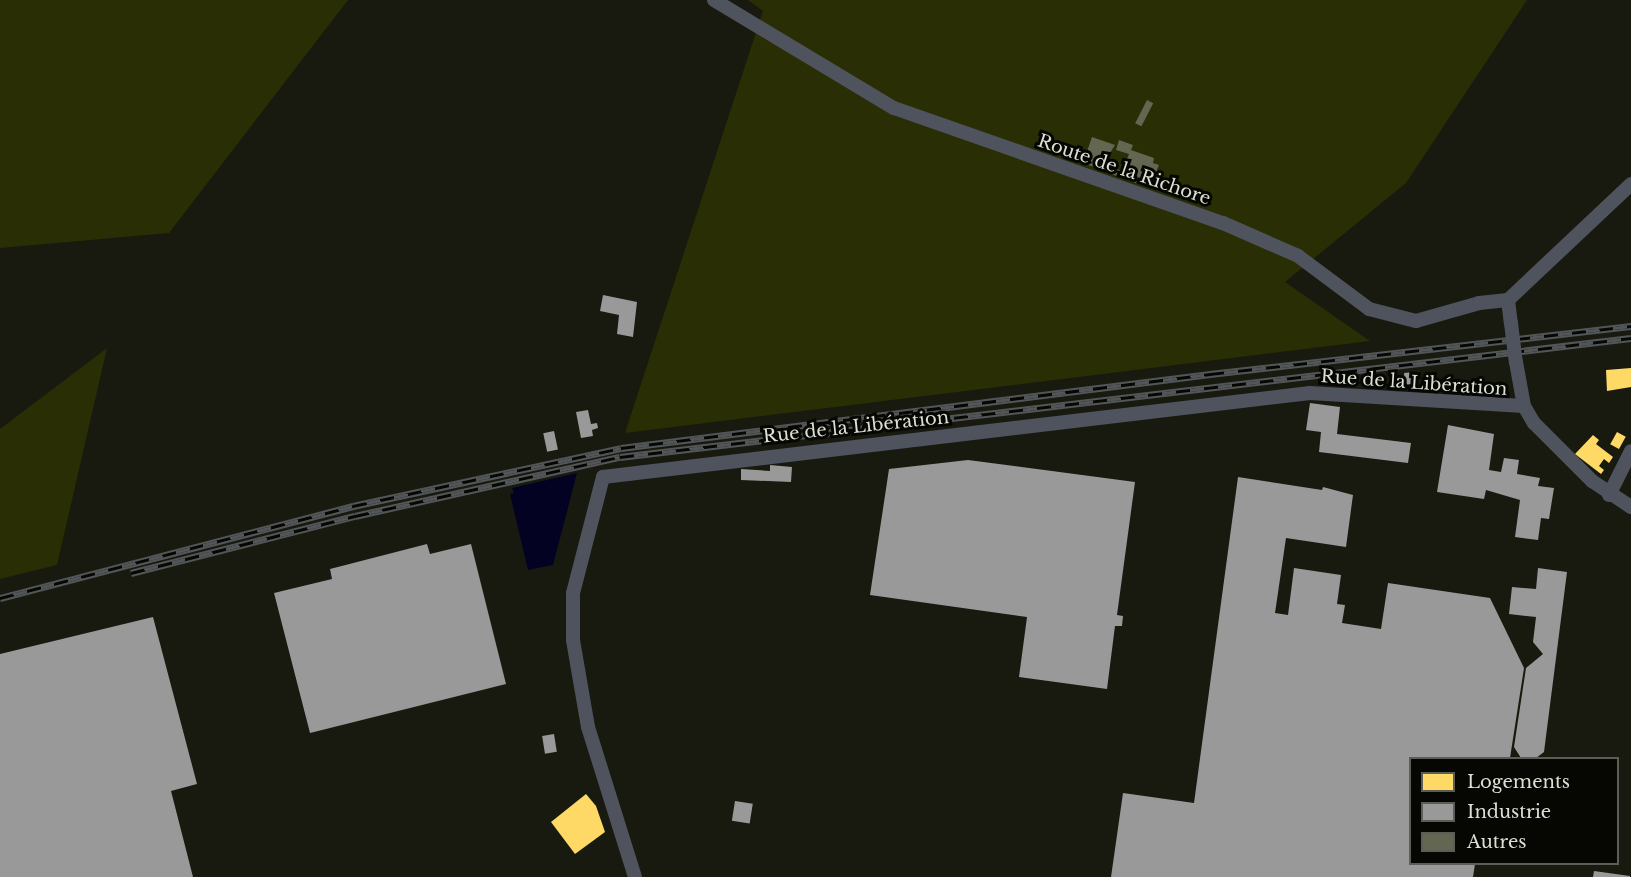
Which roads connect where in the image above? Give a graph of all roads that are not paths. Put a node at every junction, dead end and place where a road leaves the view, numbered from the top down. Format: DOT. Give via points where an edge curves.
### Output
graph roads {
  1 [pos="714,0"];
  2 [pos="1631,184"];
  3 [pos="1508,300"];
  4 [pos="1524,406"];
  5 [pos="1631,451"];
  6 [pos="1631,484"];
  7 [pos="1612,491"];
  8 [pos="1631,507"];
  9 [pos="635,877"];
  1 -- 3 [label="street, Route de la Richore" via="894,108 1223,223 1299,256 1369,309 1416,321 1479,303"];
  2 -- 3 [label="street"];
  3 -- 4 [label="street, bridge"];
  4 -- 7 [label="street" via="1548,439"];
  4 -- 9 [label="street, Rue de la Libération" via="1310,393 603,477 573,593 573,640 588,727"];
  5 -- 7 [label="street"];
  6 -- 7 [label="street"];
  7 -- 8 [label="street"];
}
